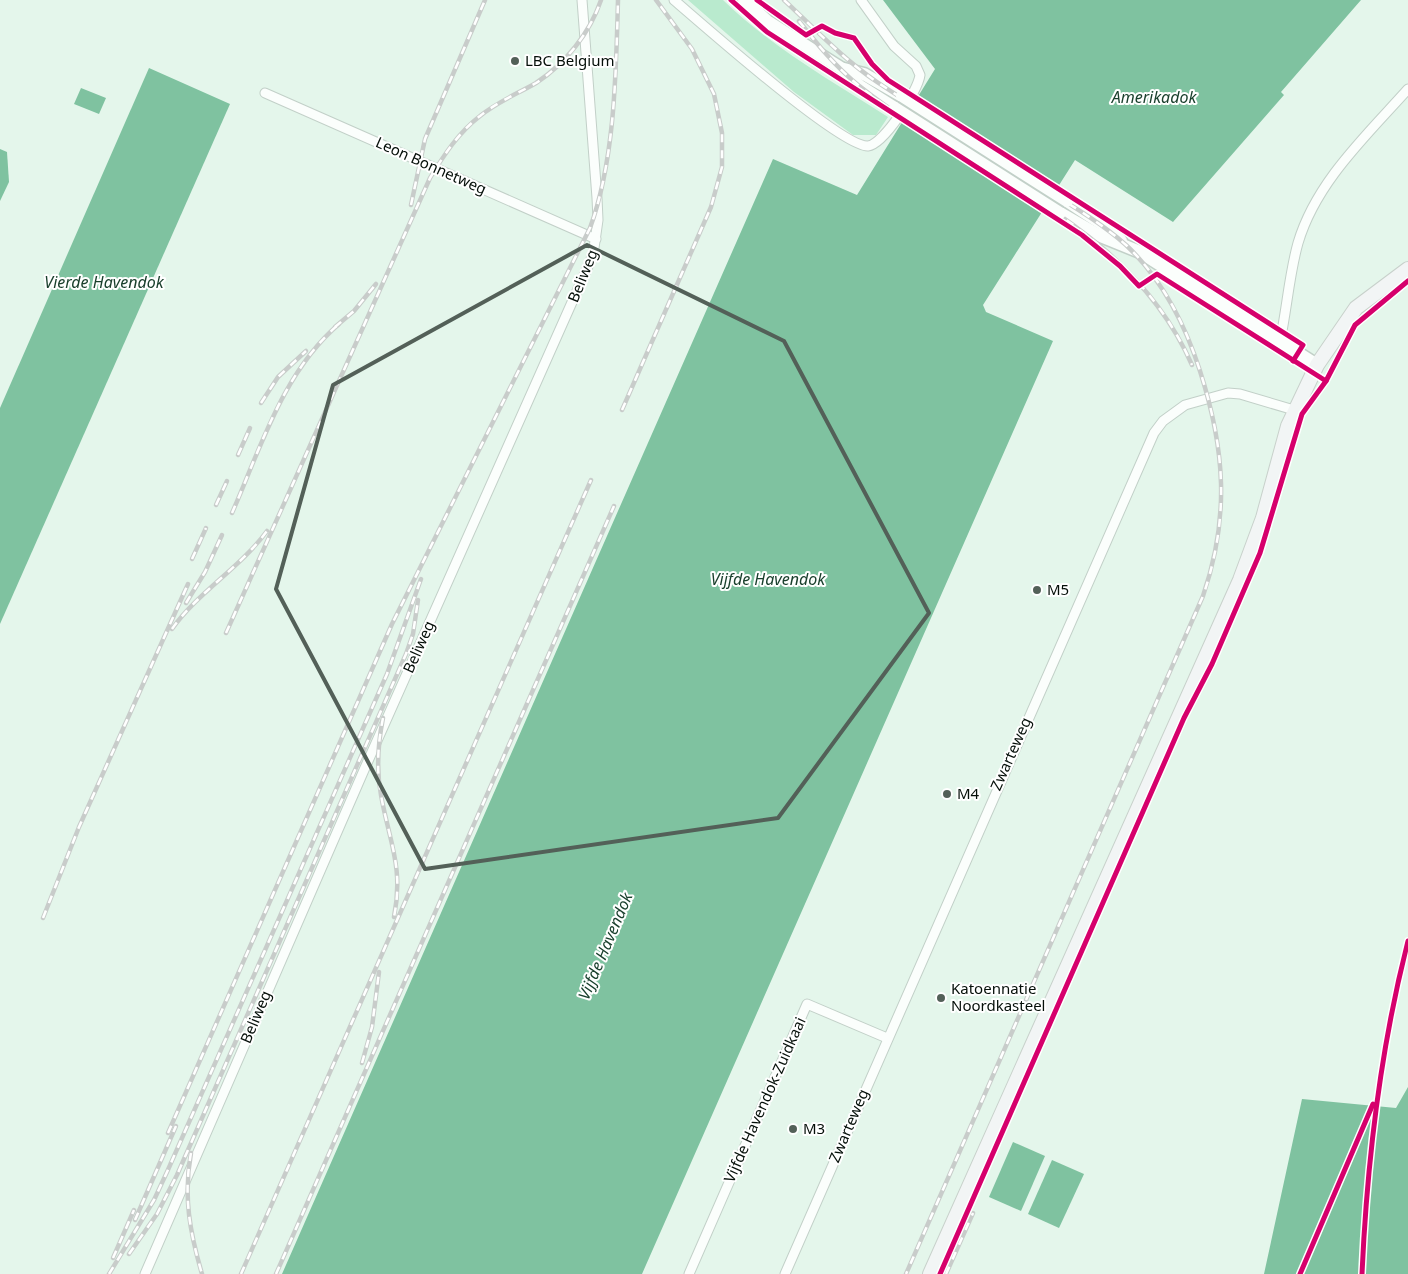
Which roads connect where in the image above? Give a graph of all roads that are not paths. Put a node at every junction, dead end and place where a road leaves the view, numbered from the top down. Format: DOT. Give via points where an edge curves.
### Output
graph roads {
  1 [pos="582,0"];
  2 [pos="674,0"];
  3 [pos="744,0"];
  4 [pos="861,0"];
  5 [pos="841,68"];
  6 [pos="1408,89"];
  7 [pos="265,93"];
  8 [pos="596,239"];
  9 [pos="1126,246"];
  10 [pos="1408,268"];
  11 [pos="1280,341"];
  12 [pos="1317,365"];
  13 [pos="1294,410"];
  14 [pos="887,1038"];
  15 [pos="145,1274"];
  16 [pos="689,1274"];
  17 [pos="785,1274"];
  18 [pos="930,1274"];
  1 -- 8 [label="street, Beliweg" via="597,198"];
  2 -- 4 [label="street" via="787,96 866,146 880,141 917,88 920,75 916,66 894,46"];
  3 -- 5 [label="main road" via="767,21"];
  5 -- 9 [label="main road, bridge" via="860,86 1060,213 1098,235"];
  5 -- 9 [label="main road, bridge" via="864,74 902,96 1068,201 1105,226"];
  6 -- 11 [label="street" via="1341,164 1314,205 1304,225 1293,263"];
  7 -- 8 [label="street, Leon Bonnetweg"];
  8 -- 15 [label="street, Beliweg" via="594,255"];
  9 -- 11 [label="main road"];
  10 -- 12 [label="main road" via="1356,308"];
  11 -- 12 [label="main road"];
  12 -- 13 [label="main road"];
  13 -- 14 [label="street, Zwarteweg" via="1228,393 1185,405 1163,421 1154,433"];
  13 -- 18 [label="main road" via="1263,518 1240,580"];
  14 -- 16 [label="street, Vijfde Havendok-Zuidkaai" via="808,1004"];
  14 -- 17 [label="street, Zwarteweg"];
}
